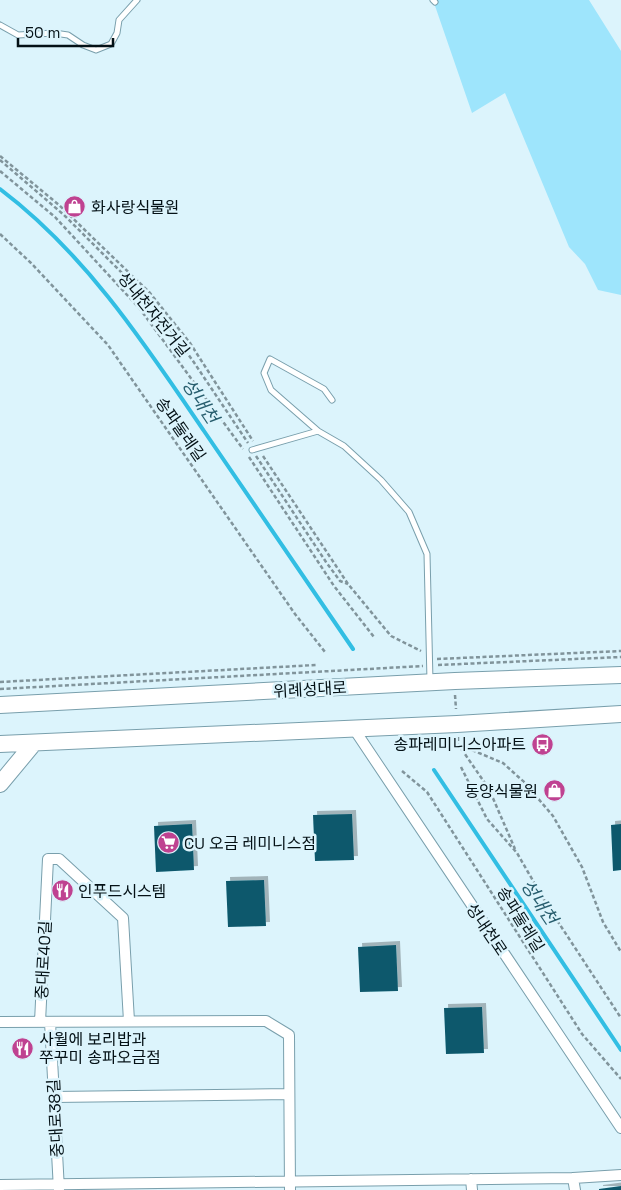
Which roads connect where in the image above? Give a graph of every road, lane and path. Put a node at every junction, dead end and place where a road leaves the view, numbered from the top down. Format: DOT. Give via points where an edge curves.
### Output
graph roads {
  1 [pos="137,0"];
  2 [pos="0,25"];
  3 [pos="0,156"];
  4 [pos="0,160"];
  5 [pos="0,171"];
  6 [pos="0,234"];
  7 [pos="332,400"];
  8 [pos="318,431"];
  9 [pos="255,449"];
  10 [pos="348,584"];
  11 [pos="374,637"];
  12 [pos="621,651"];
  13 [pos="325,652"];
  14 [pos="621,657"];
  15 [pos="453,658"];
  16 [pos="429,660"];
  17 [pos="454,664"];
  18 [pos="316,665"];
  19 [pos="621,675"];
  20 [pos="455,681"];
  21 [pos="0,682"];
  22 [pos="430,682"];
  23 [pos="0,689"];
  24 [pos="0,706"];
  25 [pos="621,714"];
  26 [pos="457,724"];
  27 [pos="354,729"];
  28 [pos="34,743"];
  29 [pos="0,744"];
  30 [pos="472,750"];
  31 [pos="461,767"];
  32 [pos="402,771"];
  33 [pos="0,784"];
  34 [pos="517,853"];
  35 [pos="621,952"];
  36 [pos="621,1018"];
  37 [pos="0,1022"];
  38 [pos="40,1022"];
  39 [pos="50,1022"];
  40 [pos="129,1022"];
  41 [pos="621,1079"];
  42 [pos="289,1094"];
  43 [pos="54,1097"];
  44 [pos="621,1128"];
  45 [pos="621,1175"];
  46 [pos="573,1178"];
  47 [pos="0,1185"];
  48 [pos="472,1185"];
  49 [pos="290,1186"];
  50 [pos="59,1187"];
  51 [pos="575,1190"];
  1 -- 2 [label="lane" via="119,20 111,44 96,50 68,35 18,34"];
  3 -- 9 [label="path" via="59,205 150,293 190,343"];
  4 -- 9 [label="path" via="64,214 149,300"];
  5 -- 11 [label="path, 성내천자전거길" via="55,217 140,309 246,452 334,586"];
  6 -- 13 [label="path, 송파둘레길" via="108,345 295,614"];
  7 -- 8 [label="lane" via="324,390 270,359 264,373 271,390"];
  8 -- 9 [label="lane"];
  8 -- 16 [label="lane" via="344,446 381,480 409,512 427,554"];
  9 -- 10 [label="path"];
  9 -- 10 [label="path" via="326,562 340,581"];
  10 -- 16 [label="path" via="391,636"];
  12 -- 15 [label="path"];
  14 -- 17 [label="path"];
  15 -- 16 [label="path"];
  15 -- 17 [label="path"];
  16 -- 17 [label="path"];
  16 -- 22 [label="lane"];
  16 -- 23 [label="path, 위례성대로" via="419,666"];
  17 -- 20 [label="path"];
  18 -- 21 [label="path"];
  19 -- 20 [label="main road, 위례성대로"];
  20 -- 22 [label="main road, 위례성대로"];
  20 -- 26 [label="path"];
  22 -- 24 [label="main road, 위례성대로"];
  25 -- 26 [label="main road"];
  26 -- 27 [label="main road"];
  26 -- 34 [label="path" via="458,744 489,789"];
  27 -- 28 [label="main road"];
  27 -- 44 [label="street, 성내천로"];
  28 -- 29 [label="main road"];
  28 -- 33 [label="main road"];
  30 -- 35 [label="path" via="503,763 553,816 582,867 603,922"];
  31 -- 34 [label="path" via="487,819"];
  32 -- 41 [label="path, 송파둘레길" via="427,792 582,1034"];
  34 -- 36 [label="path"];
  37 -- 38 [label="street, 중대로40길"];
  38 -- 39 [label="street, 중대로40길"];
  38 -- 40 [label="street, 중대로40길" via="48,859 58,859 123,918"];
  39 -- 40 [label="street, 중대로40길"];
  39 -- 43 [label="street, 중대로38길"];
  40 -- 42 [label="street, 중대로40길" via="266,1021 289,1034"];
  42 -- 43 [label="street"];
  42 -- 49 [label="street, 중대로40길"];
  43 -- 50 [label="street, 중대로38길"];
  45 -- 46 [label="street"];
  46 -- 48 [label="street"];
  46 -- 51 [label="street"];
  47 -- 50 [label="street"];
  48 -- 49 [label="street"];
  49 -- 50 [label="street"];
}
